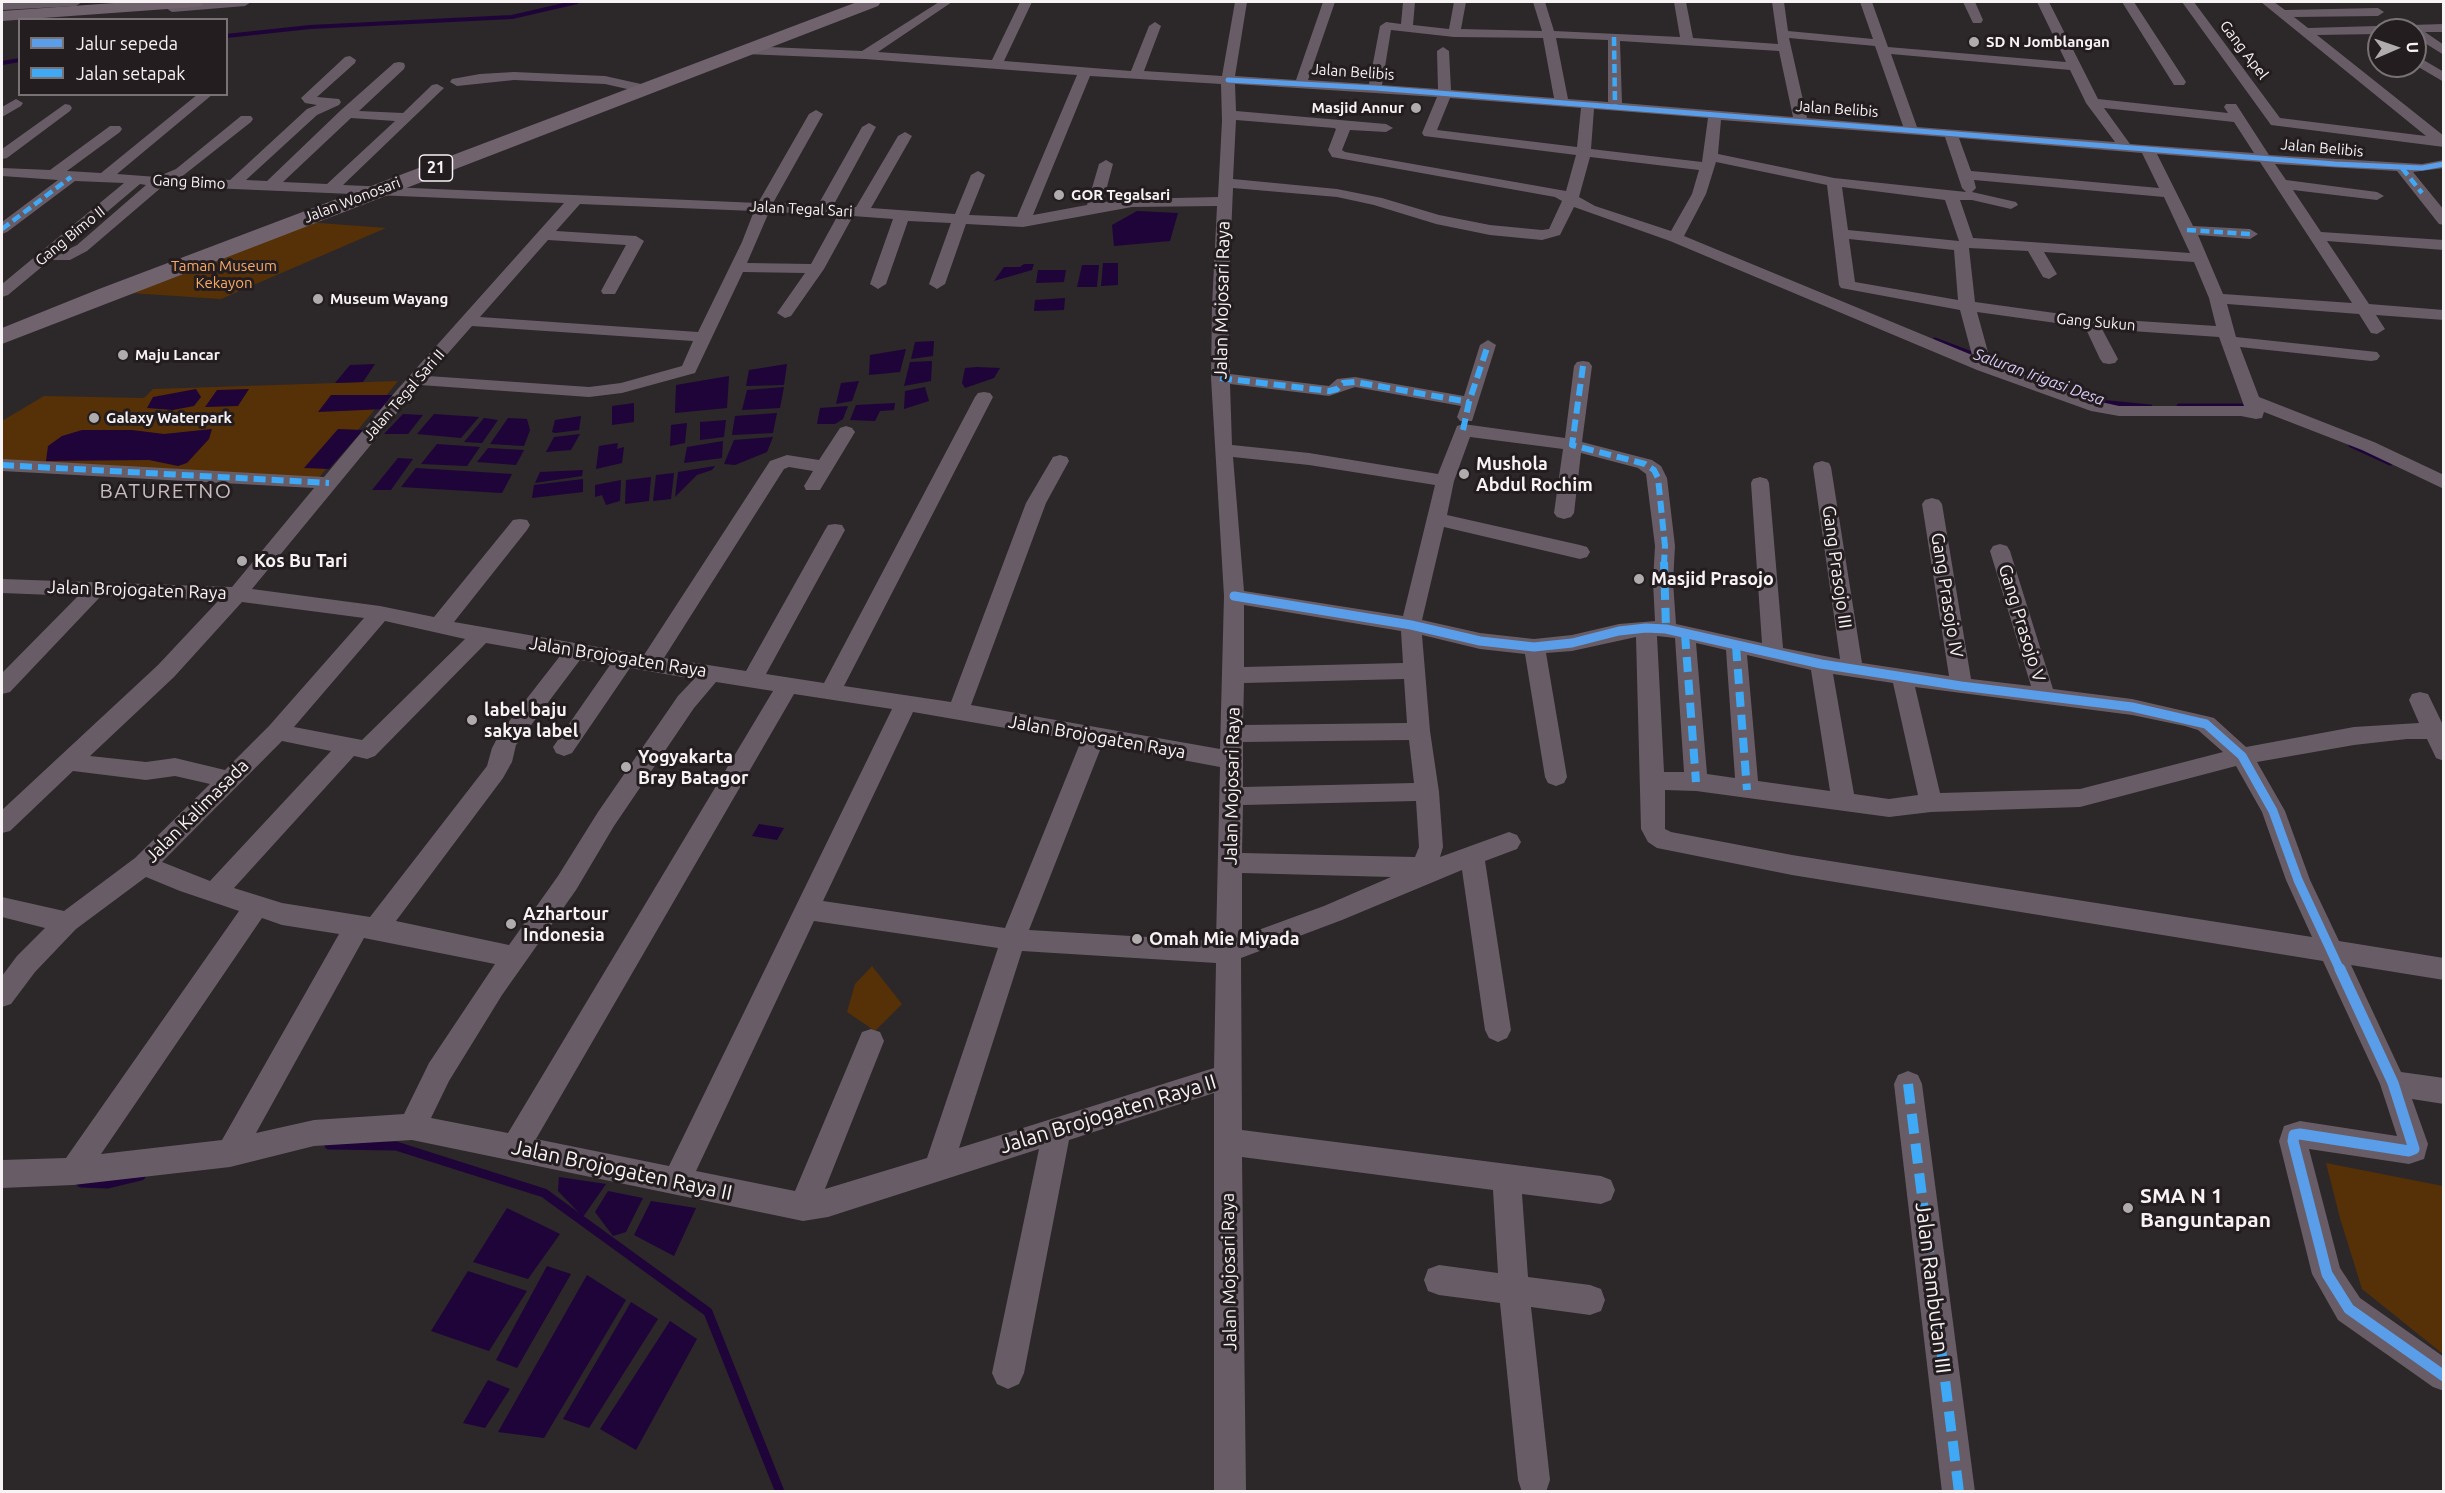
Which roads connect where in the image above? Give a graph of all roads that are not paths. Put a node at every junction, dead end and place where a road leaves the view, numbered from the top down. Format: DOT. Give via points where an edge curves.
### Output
graph roads {
  1 [pos="76,2"];
  2 [pos="136,2"];
  3 [pos="195,2"];
  4 [pos="245,2"];
  5 [pos="872,2"];
  6 [pos="946,2"];
  7 [pos="1026,2"];
  8 [pos="1241,2"];
  9 [pos="1329,2"];
  10 [pos="1409,2"];
  11 [pos="1460,2"];
  12 [pos="1539,2"];
  13 [pos="1680,2"];
  14 [pos="1778,2"];
  15 [pos="1866,2"];
  16 [pos="1969,2"];
  17 [pos="2043,2"];
  18 [pos="2128,2"];
  19 [pos="2188,2"];
  20 [pos="2267,2"];
  21 [pos="2,9"];
  22 [pos="2378,12"];
  23 [pos="2282,14"];
  24 [pos="2,18"];
  25 [pos="1977,20"];
  26 [pos="1155,26"];
  27 [pos="1407,28"];
  28 [pos="2444,28"];
  29 [pos="2427,29"];
  30 [pos="2304,32"];
  31 [pos="2367,32"];
  32 [pos="1454,33"];
  33 [pos="1549,34"];
  34 [pos="1782,34"];
  35 [pos="1614,37"];
  36 [pos="2427,39"];
  37 [pos="1687,41"];
  38 [pos="1882,46"];
  39 [pos="1785,48"];
  40 [pos="745,50"];
  41 [pos="1443,51"];
  42 [pos="2444,51"];
  43 [pos="865,55"];
  44 [pos="350,60"];
  45 [pos="996,65"];
  46 [pos="399,66"];
  47 [pos="2077,67"];
  48 [pos="2427,67"];
  49 [pos="1084,72"];
  50 [pos="1137,75"];
  51 [pos="2444,78"];
  52 [pos="1228,80"];
  53 [pos="457,82"];
  54 [pos="2179,82"];
  55 [pos="1301,83"];
  56 [pos="437,88"];
  57 [pos="1375,88"];
  58 [pos="645,89"];
  59 [pos="1444,94"];
  60 [pos="205,96"];
  61 [pos="16,103"];
  62 [pos="2093,103"];
  63 [pos="1562,104"];
  64 [pos="1588,105"];
  65 [pos="1615,107"];
  66 [pos="65,108"];
  67 [pos="2,113"];
  68 [pos="345,114"];
  69 [pos="816,114"];
  70 [pos="1229,115"];
  71 [pos="1714,115"];
  72 [pos="407,117"];
  73 [pos="246,119"];
  74 [pos="1801,122"];
  75 [pos="1341,125"];
  76 [pos="869,127"];
  77 [pos="1386,128"];
  78 [pos="115,129"];
  79 [pos="1911,129"];
  80 [pos="1950,132"];
  81 [pos="905,136"];
  82 [pos="2443,142"];
  83 [pos="2126,148"];
  84 [pos="2146,149"];
  85 [pos="1584,151"];
  86 [pos="2,155"];
  87 [pos="2265,158"];
  88 [pos="1709,162"];
  89 [pos="1106,164"];
  90 [pos="2444,164"];
  91 [pos="2402,168"];
  92 [pos="2,172"];
  93 [pos="978,175"];
  94 [pos="1965,175"];
  95 [pos="52,176"];
  96 [pos="72,177"];
  97 [pos="105,177"];
  98 [pos="138,179"];
  99 [pos="159,182"];
  100 [pos="1834,182"];
  101 [pos="234,184"];
  102 [pos="2281,184"];
  103 [pos="270,186"];
  104 [pos="330,189"];
  105 [pos="376,191"];
  106 [pos="1225,192"];
  107 [pos="2169,193"];
  108 [pos="1951,196"];
  109 [pos="1972,196"];
  110 [pos="2377,196"];
  111 [pos="1570,198"];
  112 [pos="574,200"];
  113 [pos="2011,205"];
  114 [pos="763,207"];
  115 [pos="1094,208"];
  116 [pos="823,210"];
  117 [pos="855,212"];
  118 [pos="902,216"];
  119 [pos="961,219"];
  120 [pos="2444,221"];
  121 [pos="1023,222"];
  122 [pos="2,229"];
  123 [pos="2187,230"];
  124 [pos="1841,234"];
  125 [pos="2250,234"];
  126 [pos="544,235"];
  127 [pos="2314,236"];
  128 [pos="1675,238"];
  129 [pos="1964,244"];
  130 [pos="2444,245"];
  131 [pos="2034,248"];
  132 [pos="47,255"];
  133 [pos="2199,258"];
  134 [pos="738,267"];
  135 [pos="816,269"];
  136 [pos="2049,274"];
  137 [pos="878,284"];
  138 [pos="937,284"];
  139 [pos="1847,285"];
  140 [pos="609,291"];
  141 [pos="2,292"];
  142 [pos="2217,298"];
  143 [pos="1838,306"];
  144 [pos="1967,306"];
  145 [pos="2363,310"];
  146 [pos="785,313"];
  147 [pos="2444,315"];
  148 [pos="468,321"];
  149 [pos="2091,323"];
  150 [pos="2377,329"];
  151 [pos="2,337"];
  152 [pos="704,337"];
  153 [pos="2228,337"];
  154 [pos="1488,345"];
  155 [pos="2371,356"];
  156 [pos="2109,359"];
  157 [pos="1583,366"];
  158 [pos="1983,366"];
  159 [pos="1220,378"];
  160 [pos="417,380"];
  161 [pos="984,398"];
  162 [pos="1469,402"];
  163 [pos="2254,405"];
  164 [pos="1463,430"];
  165 [pos="846,432"];
  166 [pos="1572,445"];
  167 [pos="1223,450"];
  168 [pos="1060,461"];
  169 [pos="2,465"];
  170 [pos="824,467"];
  171 [pos="1822,467"];
  172 [pos="1445,481"];
  173 [pos="329,483"];
  174 [pos="1760,483"];
  175 [pos="2444,483"];
  176 [pos="813,486"];
  177 [pos="1932,504"];
  178 [pos="1564,513"];
  179 [pos="1435,519"];
  180 [pos="520,525"];
  181 [pos="836,530"];
  182 [pos="2000,551"];
  183 [pos="1580,552"];
  184 [pos="2,586"];
  185 [pos="97,588"];
  186 [pos="237,594"];
  187 [pos="1234,596"];
  188 [pos="380,613"];
  189 [pos="1411,625"];
  190 [pos="439,626"];
  191 [pos="1666,630"];
  192 [pos="482,635"];
  193 [pos="1736,646"];
  194 [pos="1534,647"];
  195 [pos="576,650"];
  196 [pos="1773,654"];
  197 [pos="625,659"];
  198 [pos="649,664"];
  199 [pos="1821,664"];
  200 [pos="1852,668"];
  201 [pos="1415,671"];
  202 [pos="711,673"];
  203 [pos="1233,675"];
  204 [pos="1902,675"];
  205 [pos="752,679"];
  206 [pos="788,685"];
  207 [pos="2,686"];
  208 [pos="1961,686"];
  209 [pos="830,692"];
  210 [pos="2044,696"];
  211 [pos="2420,700"];
  212 [pos="906,703"];
  213 [pos="958,711"];
  214 [pos="1419,731"];
  215 [pos="2433,731"];
  216 [pos="277,732"];
  217 [pos="1094,736"];
  218 [pos="350,747"];
  219 [pos="564,747"];
  220 [pos="1232,747"];
  221 [pos="2444,752"];
  222 [pos="2242,756"];
  223 [pos="68,762"];
  224 [pos="1556,777"];
  225 [pos="229,780"];
  226 [pos="1653,780"];
  227 [pos="1696,782"];
  228 [pos="1748,790"];
  229 [pos="1427,792"];
  230 [pos="1232,796"];
  231 [pos="1844,803"];
  232 [pos="1931,803"];
  233 [pos="2,824"];
  234 [pos="1509,842"];
  235 [pos="1472,855"];
  236 [pos="1230,862"];
  237 [pos="144,865"];
  238 [pos="215,892"];
  239 [pos="257,905"];
  240 [pos="2,908"];
  241 [pos="807,909"];
  242 [pos="67,922"];
  243 [pos="366,927"];
  244 [pos="1013,940"];
  245 [pos="2331,951"];
  246 [pos="1228,952"];
  247 [pos="514,957"];
  248 [pos="2444,969"];
  249 [pos="2,996"];
  250 [pos="1498,1030"];
  251 [pos="871,1041"];
  252 [pos="1227,1076"];
  253 [pos="2393,1083"];
  254 [pos="1908,1084"];
  255 [pos="2444,1091"];
  256 [pos="412,1127"];
  257 [pos="1057,1129"];
  258 [pos="1227,1142"];
  259 [pos="515,1148"];
  260 [pos="230,1153"];
  261 [pos="938,1168"];
  262 [pos="73,1171"];
  263 [pos="2,1173"];
  264 [pos="1507,1179"];
  265 [pos="676,1182"];
  266 [pos="1601,1190"];
  267 [pos="803,1207"];
  268 [pos="1438,1280"];
  269 [pos="1514,1290"];
  270 [pos="1590,1300"];
  271 [pos="1008,1373"];
  272 [pos="2444,1376"];
  273 [pos="1534,1480"];
  274 [pos="1230,1491"];
  275 [pos="1959,1491"];
  1 -- 21 [label="street"];
  2 -- 21 [label="highway"];
  3 -- 24 [label="highway"];
  4 -- 24 [label="street"];
  5 -- 40 [label="highway, Jalan Wonosari / 21"];
  6 -- 43 [label="street"];
  7 -- 45 [label="street"];
  8 -- 52 [label="street, Jalan Mojosari Raya"];
  9 -- 55 [label="street"];
  10 -- 27 [label="street"];
  11 -- 32 [label="street"];
  12 -- 33 [label="street"];
  13 -- 37 [label="street"];
  14 -- 34 [label="street"];
  15 -- 38 [label="street"];
  16 -- 25 [label="street"];
  17 -- 47 [label="street"];
  18 -- 54 [label="street"];
  19 -- 82 [label="street, Gang Apel" via="2272,119 2284,124"];
  20 -- 23 [label="street"];
  22 -- 23 [label="street"];
  23 -- 30 [label="street"];
  26 -- 50 [label="street"];
  27 -- 32 [label="street"];
  27 -- 57 [label="street" via="1386,26"];
  28 -- 29 [label="street"];
  30 -- 31 [label="street"];
  30 -- 82 [label="street"];
  32 -- 33 [label="street"];
  33 -- 35 [label="street"];
  33 -- 63 [label="street"];
  34 -- 38 [label="street"];
  34 -- 39 [label="street"];
  35 -- 37 [label="street"];
  35 -- 65 [label="street"];
  36 -- 42 [label="street"];
  37 -- 39 [label="street"];
  38 -- 47 [label="street"];
  38 -- 79 [label="street"];
  39 -- 74 [label="street"];
  40 -- 43 [label="street, Jalan Belibis"];
  40 -- 58 [label="highway, Jalan Wonosari / 21"];
  41 -- 59 [label="street"];
  43 -- 45 [label="street, Jalan Belibis"];
  44 -- 101 [label="street" via="308,98 334,102 312,112"];
  45 -- 49 [label="street, Jalan Belibis"];
  46 -- 68 [label="street"];
  47 -- 62 [label="street"];
  48 -- 51 [label="street"];
  49 -- 50 [label="street, Jalan Belibis"];
  49 -- 121 [label="street"];
  50 -- 52 [label="street, Jalan Belibis"];
  52 -- 55 [label="street, Jalan Belibis"];
  52 -- 70 [label="street, Jalan Mojosari Raya"];
  53 -- 58 [label="street" via="514,76 605,80"];
  55 -- 57 [label="street, Jalan Belibis"];
  56 -- 72 [label="street"];
  57 -- 59 [label="street, Jalan Belibis"];
  58 -- 105 [label="highway, Jalan Wonosari / 21"];
  59 -- 63 [label="street, Jalan Belibis"];
  59 -- 85 [label="street" via="1429,133"];
  60 -- 97 [label="street"];
  61 -- 67 [label="street"];
  62 -- 83 [label="street"];
  62 -- 87 [label="street" via="2235,113"];
  63 -- 64 [label="street, Jalan Belibis"];
  64 -- 65 [label="street, Jalan Belibis"];
  64 -- 85 [label="street"];
  65 -- 71 [label="street, Jalan Belibis"];
  66 -- 86 [label="street"];
  68 -- 72 [label="street"];
  68 -- 103 [label="street"];
  69 -- 114 [label="street"];
  70 -- 75 [label="street"];
  70 -- 106 [label="street, Jalan Mojosari Raya"];
  71 -- 74 [label="street, Jalan Belibis"];
  71 -- 88 [label="street"];
  72 -- 104 [label="street"];
  73 -- 99 [label="street" via="181,172"];
  74 -- 79 [label="street, Jalan Belibis"];
  75 -- 77 [label="street"];
  75 -- 111 [label="street" via="1344,127 1337,154 1550,190"];
  76 -- 116 [label="street"];
  78 -- 95 [label="street"];
  79 -- 80 [label="street, Jalan Belibis"];
  80 -- 83 [label="street, Jalan Belibis"];
  80 -- 94 [label="street"];
  81 -- 117 [label="street"];
  83 -- 84 [label="street, Jalan Belibis"];
  84 -- 87 [label="street, Jalan Belibis"];
  84 -- 107 [label="street"];
  85 -- 88 [label="street"];
  85 -- 111 [label="street"];
  87 -- 91 [label="street, Jalan Belibis"];
  87 -- 102 [label="street"];
  88 -- 100 [label="street"];
  88 -- 128 [label="street" via="1699,194"];
  89 -- 115 [label="street"];
  90 -- 91 [label="street, Jalan Belibis"];
  91 -- 120 [label="street"];
  92 -- 95 [label="street, Gang Bimo"];
  93 -- 119 [label="street"];
  94 -- 107 [label="street"];
  94 -- 109 [label="street"];
  95 -- 96 [label="street, Gang Bimo"];
  96 -- 97 [label="street, Gang Bimo"];
  96 -- 122 [label="street"];
  97 -- 98 [label="street, Gang Bimo"];
  98 -- 99 [label="street, Gang Bimo"];
  98 -- 132 [label="street, Gang Bimo II"];
  99 -- 101 [label="street, Gang Bimo"];
  99 -- 132 [label="street" via="82,249 70,255"];
  100 -- 108 [label="street"];
  100 -- 124 [label="street"];
  101 -- 103 [label="street, Gang Bimo"];
  102 -- 110 [label="street"];
  102 -- 127 [label="street"];
  103 -- 104 [label="street, Gang Bimo"];
  104 -- 105 [label="street, Gang Bimo"];
  105 -- 112 [label="street, Jalan Tegal Sari"];
  105 -- 151 [label="highway, Jalan Wonosari / 21"];
  106 -- 111 [label="street, Jalan Tegal Sari" via="1338,193 1436,219 1542,235 1555,232"];
  106 -- 115 [label="street, Jalan Tegal Sari"];
  106 -- 159 [label="street, Jalan Mojosari Raya"];
  107 -- 123 [label="street"];
  108 -- 109 [label="street"];
  108 -- 129 [label="street"];
  109 -- 113 [label="street"];
  111 -- 128 [label="street" via="1590,209"];
  112 -- 114 [label="street, Jalan Tegal Sari"];
  112 -- 126 [label="street, Jalan Tegal Sari II"];
  114 -- 116 [label="street, Jalan Tegal Sari"];
  114 -- 134 [label="street"];
  115 -- 121 [label="street, Jalan Tegal Sari"];
  116 -- 117 [label="street, Jalan Tegal Sari"];
  117 -- 118 [label="street, Jalan Tegal Sari"];
  117 -- 135 [label="street"];
  118 -- 119 [label="street, Jalan Tegal Sari"];
  118 -- 137 [label="street"];
  119 -- 121 [label="street, Jalan Tegal Sari"];
  119 -- 138 [label="street"];
  123 -- 125 [label="street"];
  123 -- 133 [label="street"];
  124 -- 129 [label="street"];
  124 -- 139 [label="street"];
  126 -- 140 [label="street" via="636,241"];
  126 -- 148 [label="street, Jalan Tegal Sari II"];
  127 -- 130 [label="street"];
  127 -- 145 [label="street"];
  128 -- 143 [label="street"];
  129 -- 131 [label="street"];
  129 -- 144 [label="street"];
  131 -- 133 [label="street"];
  131 -- 136 [label="street"];
  132 -- 141 [label="street, Gang Bimo II"];
  133 -- 142 [label="street"];
  134 -- 135 [label="street"];
  134 -- 152 [label="street"];
  135 -- 146 [label="street"];
  139 -- 143 [label="street"];
  139 -- 144 [label="street, Gang Sukun"];
  142 -- 145 [label="street"];
  142 -- 153 [label="street"];
  143 -- 158 [label="street"];
  144 -- 149 [label="street, Gang Sukun"];
  144 -- 158 [label="street"];
  145 -- 147 [label="street"];
  145 -- 150 [label="street"];
  148 -- 152 [label="street"];
  148 -- 160 [label="street, Jalan Tegal Sari II"];
  149 -- 153 [label="street, Gang Sukun"];
  149 -- 156 [label="street"];
  152 -- 160 [label="street" via="693,364 684,372 608,391 555,391"];
  153 -- 155 [label="street, Gang Sukun"];
  153 -- 163 [label="street"];
  154 -- 162 [label="street"];
  157 -- 166 [label="street"];
  158 -- 163 [label="street" via="2108,410 2256,414"];
  159 -- 162 [label="street" via="1329,391 1355,382"];
  159 -- 167 [label="street, Jalan Mojosari Raya"];
  160 -- 173 [label="street, Jalan Tegal Sari II"];
  161 -- 209 [label="street"];
  162 -- 164 [label="street"];
  163 -- 175 [label="street" via="2368,446"];
  164 -- 166 [label="street"];
  164 -- 172 [label="street"];
  165 -- 170 [label="street"];
  166 -- 178 [label="street"];
  166 -- 191 [label="street" via="1645,464 1654,470 1665,546"];
  167 -- 172 [label="street"];
  167 -- 187 [label="street, Jalan Mojosari Raya"];
  168 -- 213 [label="street" via="1036,503"];
  169 -- 173 [label="street"];
  170 -- 176 [label="street"];
  170 -- 198 [label="street" via="787,461 777,465"];
  171 -- 200 [label="street, Gang Prasojo III"];
  172 -- 179 [label="street"];
  173 -- 186 [label="street, Jalan Tegal Sari II"];
  174 -- 196 [label="street"];
  177 -- 208 [label="street, Gang Prasojo IV"];
  179 -- 183 [label="street"];
  179 -- 189 [label="street"];
  180 -- 190 [label="street"];
  181 -- 205 [label="street"];
  182 -- 210 [label="street, Gang Prasojo V"];
  184 -- 185 [label="street, Jalan Brojogaten Raya"];
  185 -- 186 [label="street, Jalan Brojogaten Raya"];
  185 -- 207 [label="street"];
  186 -- 188 [label="street, Jalan Brojogaten Raya"];
  186 -- 223 [label="street, Jalan Tegal Sari II" via="166,671"];
  187 -- 189 [label="street"];
  187 -- 203 [label="street, Jalan Mojosari Raya"];
  188 -- 190 [label="street, Jalan Brojogaten Raya"];
  188 -- 216 [label="street, Jalan Kalimasada"];
  189 -- 194 [label="street" via="1458,637"];
  189 -- 201 [label="street"];
  190 -- 192 [label="street, Jalan Brojogaten Raya"];
  191 -- 193 [label="street"];
  191 -- 194 [label="street" via="1619,631 1572,643"];
  191 -- 226 [label="street"];
  191 -- 227 [label="street"];
  192 -- 195 [label="street, Jalan Brojogaten Raya"];
  192 -- 218 [label="street" via="370,747"];
  193 -- 196 [label="street"];
  193 -- 228 [label="street"];
  194 -- 224 [label="street"];
  195 -- 197 [label="street, Jalan Brojogaten Raya"];
  195 -- 243 [label="street" via="508,739 495,772"];
  196 -- 199 [label="street"];
  197 -- 198 [label="street, Jalan Brojogaten Raya"];
  197 -- 219 [label="street"];
  198 -- 202 [label="street, Jalan Brojogaten Raya"];
  199 -- 200 [label="street"];
  199 -- 231 [label="street"];
  200 -- 204 [label="street"];
  201 -- 203 [label="street"];
  201 -- 214 [label="street"];
  202 -- 205 [label="street, Jalan Brojogaten Raya"];
  202 -- 247 [label="street" via="686,702 567,884"];
  203 -- 220 [label="street, Jalan Mojosari Raya"];
  204 -- 208 [label="street"];
  204 -- 232 [label="street"];
  205 -- 206 [label="street, Jalan Brojogaten Raya"];
  206 -- 209 [label="street, Jalan Brojogaten Raya"];
  206 -- 259 [label="street"];
  208 -- 210 [label="street"];
  209 -- 212 [label="street, Jalan Brojogaten Raya"];
  210 -- 222 [label="street" via="2186,717 2206,724"];
  211 -- 215 [label="street"];
  212 -- 213 [label="street, Jalan Brojogaten Raya"];
  212 -- 241 [label="street"];
  213 -- 217 [label="street, Jalan Brojogaten Raya"];
  214 -- 220 [label="street, Jalan Brojogaten Raya"];
  214 -- 229 [label="street"];
  215 -- 221 [label="street"];
  215 -- 222 [label="street" via="2354,736"];
  216 -- 218 [label="street"];
  216 -- 225 [label="street, Jalan Kalimasada"];
  217 -- 220 [label="street, Jalan Brojogaten Raya"];
  217 -- 244 [label="street"];
  218 -- 238 [label="street"];
  220 -- 230 [label="street, Jalan Mojosari Raya"];
  222 -- 232 [label="street" via="2080,798"];
  222 -- 245 [label="street" via="2273,811 2298,880"];
  223 -- 225 [label="street" via="146,771 175,767"];
  223 -- 233 [label="street, Jalan Tegal Sari II"];
  225 -- 237 [label="street, Jalan Kalimasada"];
  226 -- 227 [label="street"];
  226 -- 245 [label="street" via="1653,829 1665,841"];
  227 -- 228 [label="street"];
  228 -- 231 [label="street"];
  229 -- 230 [label="street"];
  229 -- 236 [label="street" via="1431,847 1424,865 1400,868"];
  230 -- 236 [label="street, Jalan Mojosari Raya"];
  231 -- 232 [label="street" via="1889,808"];
  234 -- 235 [label="street"];
  235 -- 246 [label="street"];
  235 -- 250 [label="street"];
  236 -- 246 [label="street, Jalan Mojosari Raya"];
  237 -- 238 [label="street"];
  237 -- 242 [label="street, Jalan Kalimasada"];
  238 -- 239 [label="street"];
  239 -- 243 [label="street" via="282,914"];
  239 -- 262 [label="street"];
  240 -- 242 [label="street"];
  241 -- 244 [label="street"];
  241 -- 265 [label="street"];
  242 -- 249 [label="street, Jalan Kalimasada" via="26,964"];
  243 -- 247 [label="street"];
  243 -- 260 [label="street"];
  244 -- 246 [label="street"];
  244 -- 261 [label="street"];
  245 -- 248 [label="street"];
  245 -- 253 [label="street"];
  246 -- 252 [label="street, Jalan Mojosari Raya"];
  247 -- 256 [label="street" via="439,1072"];
  251 -- 267 [label="street"];
  252 -- 257 [label="street, Jalan Brojogaten Raya II"];
  252 -- 258 [label="street, Jalan Mojosari Raya"];
  253 -- 255 [label="street"];
  253 -- 272 [label="street" via="2414,1149 2300,1134 2294,1135 2293,1142 2335,1289 2349,1309"];
  254 -- 275 [label="street, Jalan Rambutan III"];
  256 -- 259 [label="street, Jalan Brojogaten Raya II"];
  256 -- 260 [label="street, Jalan Brojogaten Raya II" via="314,1133"];
  257 -- 261 [label="street, Jalan Brojogaten Raya II"];
  257 -- 271 [label="street"];
  258 -- 264 [label="street"];
  258 -- 274 [label="street, Jalan Mojosari Raya"];
  259 -- 265 [label="street, Jalan Brojogaten Raya II"];
  260 -- 262 [label="street, Jalan Brojogaten Raya II"];
  261 -- 267 [label="street, Jalan Brojogaten Raya II" via="828,1203"];
  262 -- 263 [label="street, Jalan Brojogaten Raya II"];
  264 -- 266 [label="street"];
  264 -- 269 [label="street"];
  265 -- 267 [label="street, Jalan Brojogaten Raya II"];
  268 -- 269 [label="street"];
  269 -- 270 [label="street"];
  269 -- 273 [label="street"];
}
